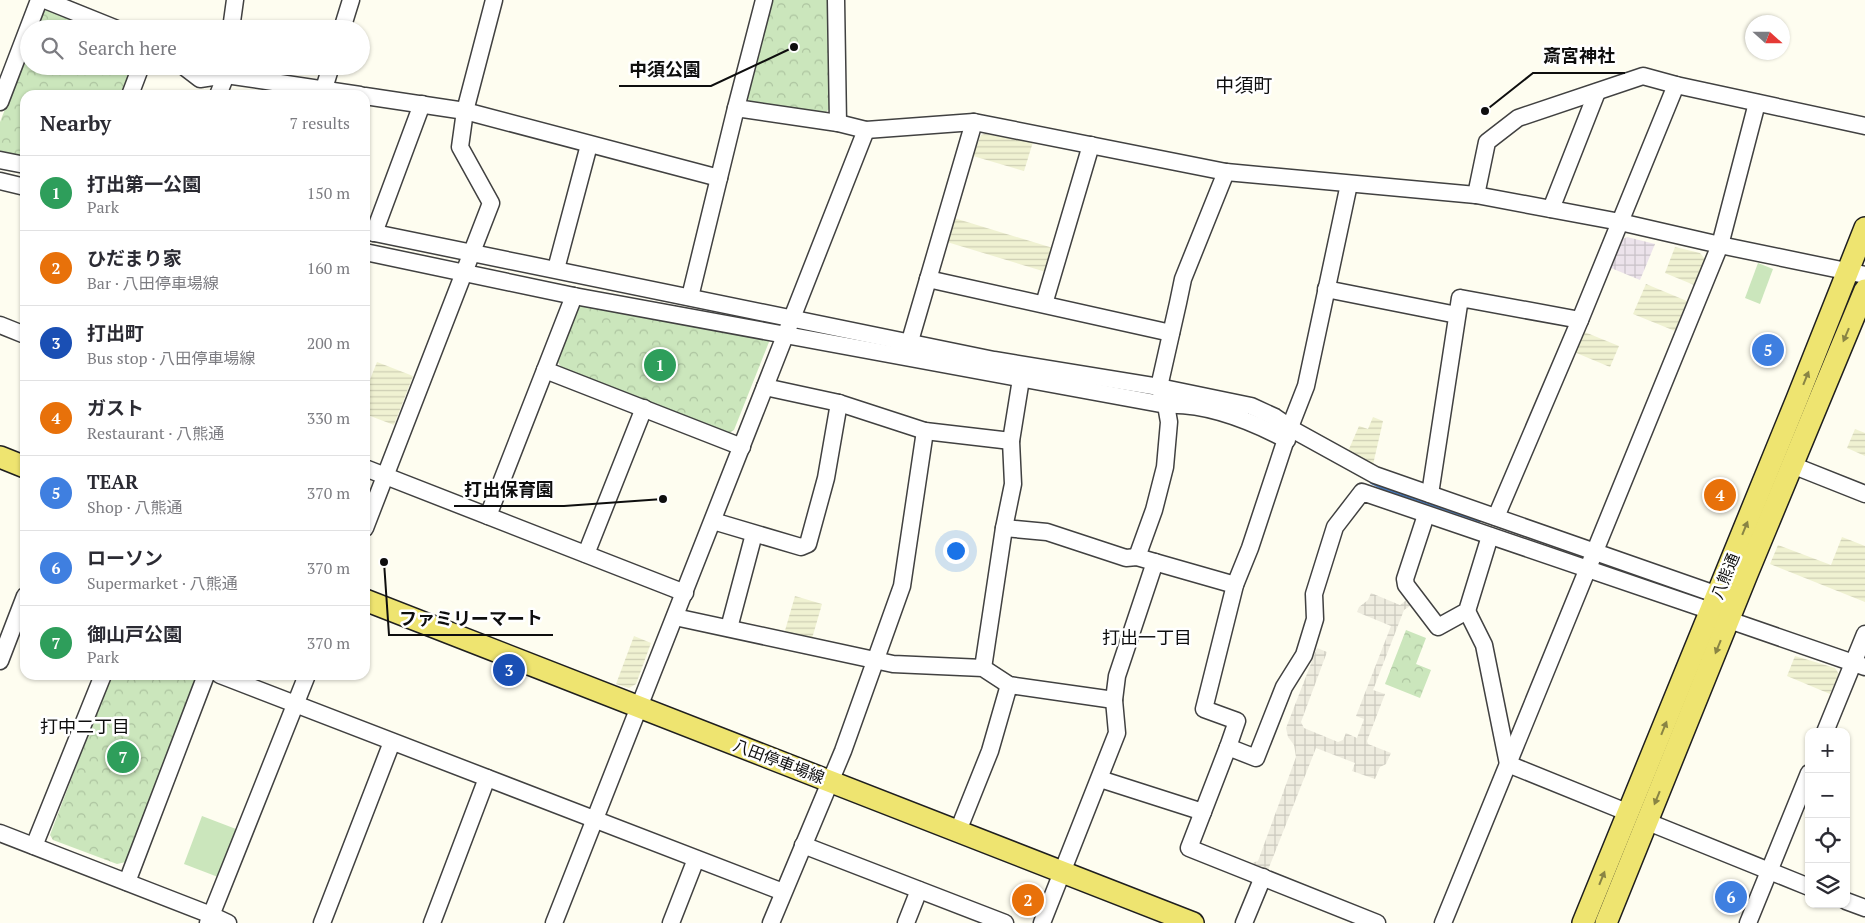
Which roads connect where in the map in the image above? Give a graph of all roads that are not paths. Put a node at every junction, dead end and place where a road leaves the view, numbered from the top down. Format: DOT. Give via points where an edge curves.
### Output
graph roads {
  1 [pos="39,0"];
  2 [pos="45,0"];
  3 [pos="234,0"];
  4 [pos="351,0"];
  5 [pos="494,0"];
  6 [pos="764,0"];
  7 [pos="836,0"];
  8 [pos="31,20"];
  9 [pos="95,20"];
  10 [pos="232,20"];
  11 [pos="345,20"];
  12 [pos="20,50"];
  13 [pos="138,75"];
  14 [pos="195,75"];
  15 [pos="213,75"];
  16 [pos="225,75"];
  17 [pos="244,75"];
  18 [pos="328,75"];
  19 [pos="1676,85"];
  20 [pos="132,90"];
  21 [pos="220,90"];
  22 [pos="314,90"];
  23 [pos="324,90"];
  24 [pos="1598,92"];
  25 [pos="370,97"];
  26 [pos="0,102"];
  27 [pos="1757,103"];
  28 [pos="422,104"];
  29 [pos="736,108"];
  30 [pos="465,111"];
  31 [pos="974,122"];
  32 [pos="838,123"];
  33 [pos="1865,126"];
  34 [pos="866,130"];
  35 [pos="589,145"];
  36 [pos="1091,145"];
  37 [pos="0,160"];
  38 [pos="20,164"];
  39 [pos="1226,172"];
  40 [pos="719,178"];
  41 [pos="0,182"];
  42 [pos="1349,184"];
  43 [pos="20,186"];
  44 [pos="1476,195"];
  45 [pos="1551,209"];
  46 [pos="1620,222"];
  47 [pos="1865,228"];
  48 [pos="370,232"];
  49 [pos="1720,245"];
  50 [pos="472,252"];
  51 [pos="370,255"];
  52 [pos="556,269"];
  53 [pos="464,272"];
  54 [pos="1857,273"];
  55 [pos="928,279"];
  56 [pos="1326,289"];
  57 [pos="1865,290"];
  58 [pos="574,296"];
  59 [pos="690,297"];
  60 [pos="1044,304"];
  61 [pos="1458,314"];
  62 [pos="792,317"];
  63 [pos="1580,320"];
  64 [pos="0,325"];
  65 [pos="20,330"];
  66 [pos="1171,333"];
  67 [pos="786,335"];
  68 [pos="910,341"];
  69 [pos="545,370"];
  70 [pos="1021,379"];
  71 [pos="765,387"];
  72 [pos="1159,387"];
  73 [pos="840,404"];
  74 [pos="1166,405"];
  75 [pos="644,408"];
  76 [pos="925,431"];
  77 [pos="1288,433"];
  78 [pos="1011,441"];
  79 [pos="742,447"];
  80 [pos="0,458"];
  81 [pos="20,465"];
  82 [pos="1792,465"];
  83 [pos="370,470"];
  84 [pos="385,476"];
  85 [pos="1430,494"];
  86 [pos="1865,494"];
  87 [pos="370,515"];
  88 [pos="1426,515"];
  89 [pos="488,516"];
  90 [pos="1496,517"];
  91 [pos="713,521"];
  92 [pos="1004,528"];
  93 [pos="754,534"];
  94 [pos="1490,536"];
  95 [pos="1595,552"];
  96 [pos="586,554"];
  97 [pos="1137,556"];
  98 [pos="1155,562"];
  99 [pos="1588,569"];
  100 [pos="1235,585"];
  101 [pos="685,592"];
  102 [pos="370,602"];
  103 [pos="20,609"];
  104 [pos="1719,609"];
  105 [pos="1467,611"];
  106 [pos="675,617"];
  107 [pos="729,628"];
  108 [pos="1865,634"];
  109 [pos="875,660"];
  110 [pos="0,661"];
  111 [pos="1859,665"];
  112 [pos="983,668"];
  113 [pos="101,680"];
  114 [pos="204,680"];
  115 [pos="233,680"];
  116 [pos="305,680"];
  117 [pos="1009,685"];
  118 [pos="1114,700"];
  119 [pos="295,704"];
  120 [pos="640,707"];
  121 [pos="1827,728"];
  122 [pos="392,742"];
  123 [pos="1228,748"];
  124 [pos="1508,764"];
  125 [pos="1809,773"];
  126 [pos="487,778"];
  127 [pos="1100,779"];
  128 [pos="831,781"];
  129 [pos="1203,812"];
  130 [pos="1629,813"];
  131 [pos="595,820"];
  132 [pos="1648,822"];
  133 [pos="958,831"];
  134 [pos="0,833"];
  135 [pos="803,845"];
  136 [pos="34,846"];
  137 [pos="696,859"];
  138 [pos="1768,871"];
  139 [pos="1063,872"];
  140 [pos="1263,876"];
  141 [pos="127,882"];
  142 [pos="1805,885"];
  143 [pos="919,890"];
  144 [pos="783,892"];
  145 [pos="1850,902"];
  146 [pos="1865,908"];
  147 [pos="209,919"];
  148 [pos="228,923"];
  149 [pos="322,923"];
  150 [pos="432,923"];
  151 [pos="554,923"];
  152 [pos="671,923"];
  153 [pos="771,923"];
  154 [pos="906,923"];
  155 [pos="1005,923"];
  156 [pos="1042,923"];
  157 [pos="1193,923"];
  158 [pos="1244,923"];
  159 [pos="1377,923"];
  160 [pos="1443,923"];
  161 [pos="1584,923"];
  162 [pos="1606,923"];
  163 [pos="1748,923"];
  1 -- 8 [label="street"];
  2 -- 9 [label="street"];
  3 -- 10 [label="street"];
  4 -- 11 [label="street"];
  5 -- 30 [label="street"];
  6 -- 29 [label="street"];
  7 -- 32 [label="street"];
  12 -- 26 [label="street"];
  13 -- 20 [label="street"];
  14 -- 15 [label="street" via="200,79"];
  16 -- 21 [label="street"];
  17 -- 22 [label="street"];
  18 -- 23 [label="street"];
  19 -- 24 [label="street" via="1643,76"];
  19 -- 27 [label="street"];
  19 -- 46 [label="street"];
  24 -- 44 [label="street" via="1518,118 1487,142"];
  24 -- 45 [label="street"];
  25 -- 28 [label="street"];
  27 -- 33 [label="street"];
  27 -- 49 [label="street"];
  28 -- 30 [label="street"];
  28 -- 48 [label="street"];
  29 -- 32 [label="street"];
  29 -- 40 [label="street"];
  30 -- 35 [label="street"];
  30 -- 50 [label="street" via="460,147 491,203"];
  31 -- 34 [label="street"];
  31 -- 36 [label="street"];
  31 -- 55 [label="street"];
  32 -- 34 [label="street"];
  34 -- 62 [label="street"];
  35 -- 40 [label="street"];
  35 -- 52 [label="street"];
  36 -- 39 [label="street"];
  36 -- 60 [label="street"];
  37 -- 38 [label="street"];
  39 -- 42 [label="street"];
  39 -- 66 [label="street" via="1183,280"];
  40 -- 59 [label="street"];
  41 -- 43 [label="street"];
  42 -- 44 [label="street"];
  42 -- 56 [label="street"];
  44 -- 45 [label="street"];
  45 -- 46 [label="street"];
  46 -- 49 [label="street"];
  46 -- 63 [label="street"];
  47 -- 54 [label="main road, 八熊通"];
  48 -- 50 [label="street"];
  49 -- 54 [label="street"];
  49 -- 95 [label="street"];
  50 -- 52 [label="street"];
  50 -- 53 [label="street"];
  51 -- 53 [label="street"];
  52 -- 59 [label="street"];
  53 -- 58 [label="street"];
  53 -- 84 [label="street"];
  104 -- 54 [label="main road, 八熊通, one-way"];
  55 -- 60 [label="street"];
  55 -- 68 [label="street"];
  56 -- 61 [label="street"];
  56 -- 77 [label="street" via="1306,386"];
  57 -- 82 [label="main road, 八熊通, one-way"];
  58 -- 67 [label="street"];
  58 -- 69 [label="street"];
  59 -- 62 [label="street"];
  60 -- 66 [label="street"];
  61 -- 63 [label="street" via="1460,298"];
  61 -- 85 [label="street"];
  62 -- 67 [label="street"];
  62 -- 68 [label="street"];
  63 -- 90 [label="street"];
  64 -- 65 [label="street"];
  66 -- 72 [label="street"];
  67 -- 70 [label="street"];
  67 -- 71 [label="street"];
  68 -- 72 [label="street" via="994,360"];
  69 -- 75 [label="street"];
  69 -- 89 [label="street"];
  70 -- 74 [label="street"];
  70 -- 78 [label="street"];
  71 -- 73 [label="street"];
  71 -- 79 [label="street"];
  72 -- 74 [label="street"];
  72 -- 77 [label="street" via="1251,406 1275,417"];
  73 -- 76 [label="street"];
  73 -- 93 [label="street" via="826,478 808,544 801,547"];
  74 -- 77 [label="street" via="1181,404 1220,412"];
  74 -- 97 [label="street" via="1169,422 1165,466 1154,510"];
  75 -- 79 [label="street"];
  75 -- 96 [label="street"];
  76 -- 78 [label="street"];
  76 -- 109 [label="street" via="902,586"];
  77 -- 85 [label="street" via="1375,475"];
  77 -- 100 [label="street"];
  78 -- 92 [label="street" via="1013,484"];
  79 -- 91 [label="street"];
  80 -- 81 [label="main road"];
  82 -- 86 [label="street"];
  82 -- 104 [label="main road, 八熊通"];
  83 -- 84 [label="street"];
  84 -- 87 [label="street"];
  84 -- 89 [label="street"];
  85 -- 90 [label="street"];
  88 -- 94 [label="street"];
  88 -- 105 [label="street" via="1405,579 1406,585 1438,627"];
  88 -- 123 [label="street" via="1362,492 1335,527 1314,594 1315,620 1310,637 1304,654 1284,687 1256,758"];
  89 -- 96 [label="street"];
  90 -- 95 [label="street"];
  91 -- 93 [label="street"];
  91 -- 101 [label="street"];
  92 -- 97 [label="street" via="1047,532 1126,558"];
  92 -- 112 [label="street"];
  93 -- 107 [label="street"];
  94 -- 99 [label="street"];
  94 -- 105 [label="street"];
  95 -- 99 [label="street"];
  95 -- 104 [label="street"];
  96 -- 101 [label="street"];
  97 -- 98 [label="street"];
  98 -- 100 [label="street"];
  98 -- 118 [label="street" via="1117,676"];
  99 -- 104 [label="street"];
  99 -- 124 [label="street"];
  100 -- 123 [label="street" via="1204,709 1237,721"];
  101 -- 106 [label="street"];
  102 -- 120 [label="main road, 八田停車場線"];
  103 -- 110 [label="street"];
  104 -- 111 [label="street"];
  130 -- 104 [label="main road, 八熊通, one-way"];
  104 -- 132 [label="main road, 八熊通, one-way"];
  105 -- 124 [label="street" via="1484,645"];
  106 -- 107 [label="street"];
  106 -- 120 [label="street"];
  107 -- 109 [label="street"];
  108 -- 111 [label="street"];
  109 -- 112 [label="street" via="893,664"];
  109 -- 128 [label="street"];
  111 -- 121 [label="street"];
  112 -- 117 [label="street"];
  113 -- 136 [label="street"];
  114 -- 141 [label="street"];
  115 -- 119 [label="street"];
  116 -- 119 [label="street"];
  117 -- 118 [label="street"];
  117 -- 133 [label="street" via="990,751"];
  118 -- 127 [label="street" via="1117,733"];
  119 -- 122 [label="street"];
  119 -- 147 [label="street"];
  120 -- 128 [label="main road, 八田停車場線"];
  120 -- 131 [label="street"];
  122 -- 126 [label="street"];
  122 -- 149 [label="street"];
  123 -- 129 [label="street"];
  124 -- 130 [label="street"];
  124 -- 160 [label="street"];
  125 -- 138 [label="street"];
  126 -- 131 [label="street"];
  126 -- 150 [label="street"];
  127 -- 129 [label="street"];
  127 -- 139 [label="street"];
  128 -- 133 [label="main road, 八田停車場線"];
  128 -- 135 [label="street"];
  129 -- 140 [label="street" via="1189,848"];
  161 -- 130 [label="main road, 八熊通, one-way"];
  131 -- 137 [label="street"];
  131 -- 151 [label="street"];
  132 -- 138 [label="street"];
  132 -- 162 [label="main road, 八熊通"];
  133 -- 139 [label="main road, 八田停車場線"];
  134 -- 136 [label="street"];
  135 -- 143 [label="street"];
  135 -- 144 [label="street"];
  136 -- 141 [label="street"];
  137 -- 144 [label="street"];
  137 -- 152 [label="street"];
  138 -- 142 [label="street"];
  138 -- 163 [label="street"];
  139 -- 156 [label="street"];
  139 -- 157 [label="main road, 八田停車場線"];
  140 -- 158 [label="street"];
  140 -- 159 [label="street"];
  141 -- 147 [label="street"];
  143 -- 154 [label="street"];
  143 -- 155 [label="street"];
  144 -- 153 [label="street"];
  145 -- 146 [label="street"];
  147 -- 148 [label="street"];
}
